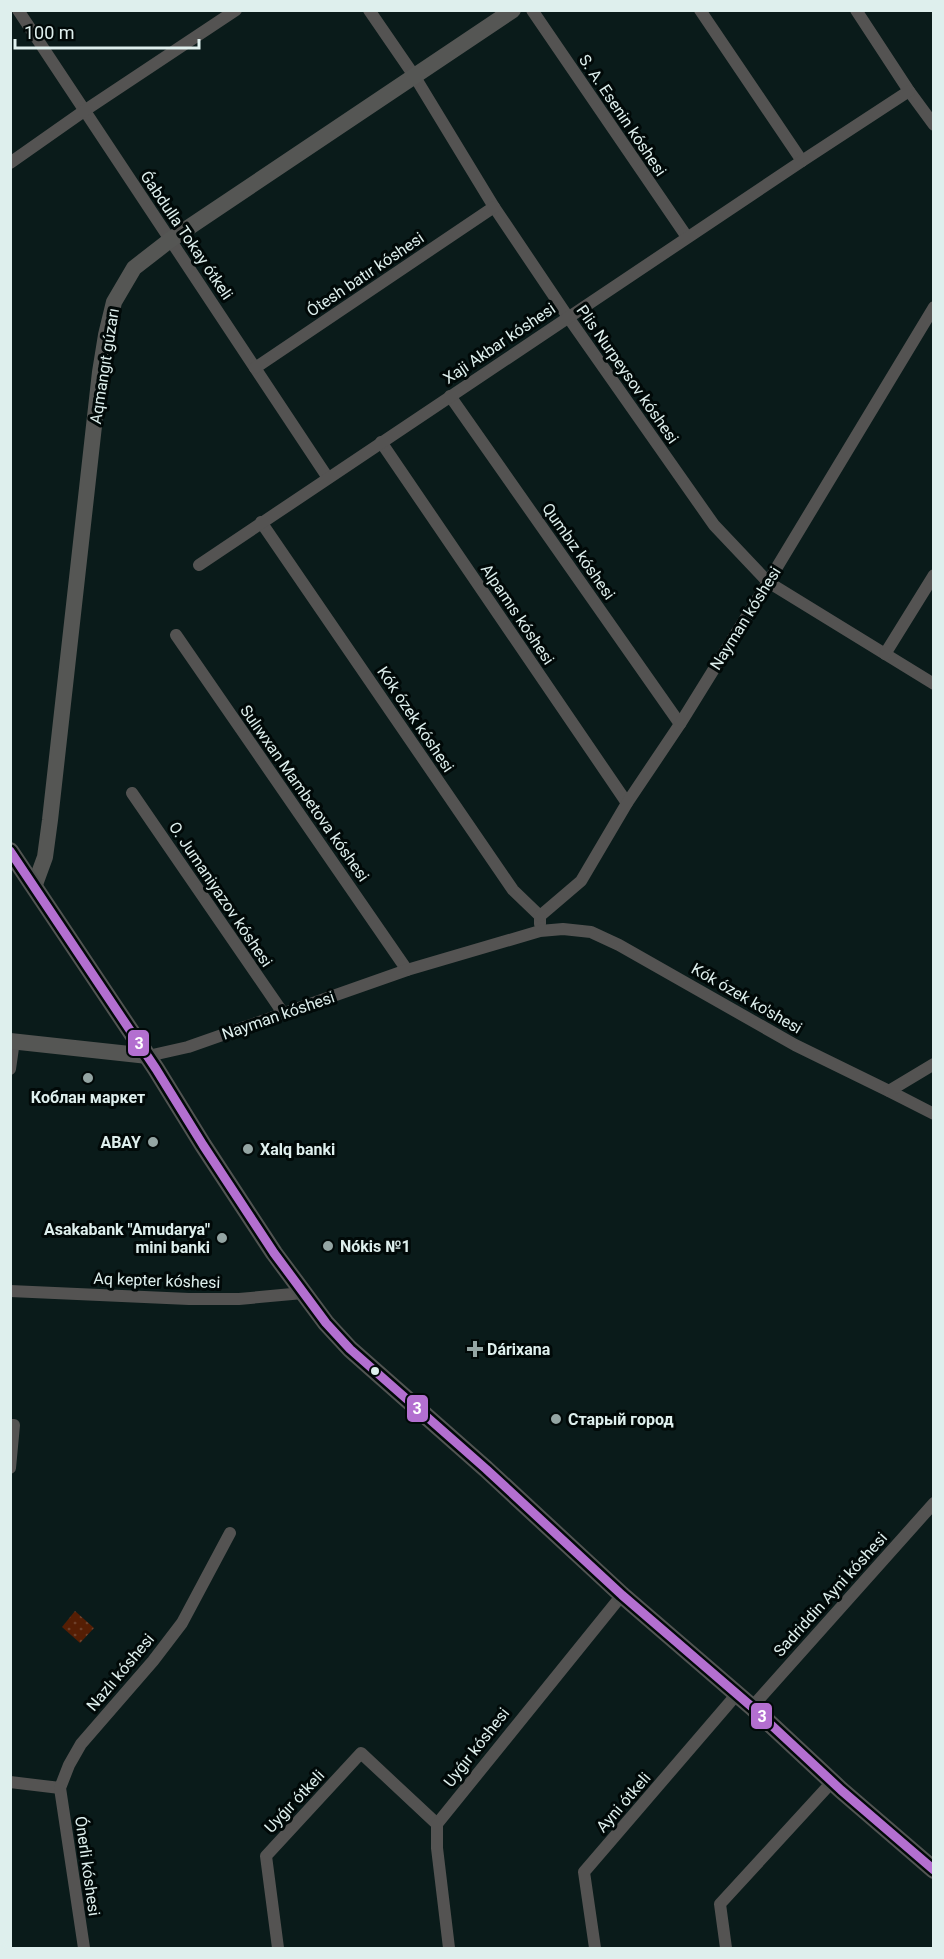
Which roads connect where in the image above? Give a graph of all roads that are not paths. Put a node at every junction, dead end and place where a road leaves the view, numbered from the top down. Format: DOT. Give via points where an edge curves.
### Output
graph roads {
  1 [pos="18,10"];
  2 [pos="236,10"];
  3 [pos="369,10"];
  4 [pos="513,10"];
  5 [pos="532,10"];
  6 [pos="700,10"];
  7 [pos="856,10"];
  8 [pos="415,77"];
  9 [pos="909,91"];
  10 [pos="84,111"];
  11 [pos="933,125"];
  12 [pos="802,161"];
  13 [pos="10,163"];
  14 [pos="494,207"];
  15 [pos="687,237"];
  16 [pos="170,240"];
  17 [pos="933,307"];
  18 [pos="568,317"];
  19 [pos="255,368"];
  20 [pos="450,396"];
  21 [pos="381,442"];
  22 [pos="328,478"];
  23 [pos="261,522"];
  24 [pos="199,565"];
  25 [pos="933,575"];
  26 [pos="768,582"];
  27 [pos="176,635"];
  28 [pos="885,654"];
  29 [pos="933,684"];
  30 [pos="680,724"];
  31 [pos="132,793"];
  32 [pos="627,803"];
  33 [pos="10,851"];
  34 [pos="34,887"];
  35 [pos="540,916"];
  36 [pos="540,931"];
  37 [pos="407,970"];
  38 [pos="283,1013"];
  39 [pos="12,1041"];
  40 [pos="148,1056"];
  41 [pos="933,1064"];
  42 [pos="10,1069"];
  43 [pos="889,1091"];
  44 [pos="933,1114"];
  45 [pos="10,1291"];
  46 [pos="303,1293"];
  47 [pos="12,1425"];
  48 [pos="10,1468"];
  49 [pos="933,1503"];
  50 [pos="230,1533"];
  51 [pos="622,1595"];
  52 [pos="737,1694"];
  53 [pos="752,1707"];
  54 [pos="10,1782"];
  55 [pos="832,1782"];
  56 [pos="60,1788"];
  57 [pos="437,1824"];
  58 [pos="933,1870"];
  59 [pos="84,1948"];
  60 [pos="278,1948"];
  61 [pos="449,1948"];
  62 [pos="595,1948"];
  63 [pos="726,1948"];
  1 -- 10 [label="street, Ǵabdulla Tokay ótkeli"];
  2 -- 10 [label="street"];
  3 -- 8 [label="street, Plis Nurpeysov kóshesi"];
  4 -- 8 [label="street, Aqmangıt gúzarı"];
  5 -- 15 [label="street, S. A. Esenin kóshesi"];
  6 -- 12 [label="street"];
  7 -- 9 [label="street"];
  8 -- 14 [label="street, Plis Nurpeysov kóshesi"];
  8 -- 16 [label="street, Aqmangıt gúzarı"];
  9 -- 11 [label="street"];
  9 -- 12 [label="street, Xaji Akbar kóshesi"];
  10 -- 13 [label="street"];
  10 -- 16 [label="street, Ǵabdulla Tokay ótkeli"];
  12 -- 15 [label="street, Xaji Akbar kóshesi"];
  14 -- 18 [label="street, Plis Nurpeysov kóshesi"];
  14 -- 19 [label="street, Ótesh batır kóshesi"];
  15 -- 18 [label="street, Xaji Akbar kóshesi"];
  16 -- 19 [label="street, Ǵabdulla Tokay ótkeli"];
  16 -- 34 [label="street, Aqmangıt gúzarı" via="134,268 114,302 106,335 50,820 45,857"];
  17 -- 26 [label="street, Nayman kóshesi"];
  18 -- 20 [label="street, Xaji Akbar kóshesi"];
  18 -- 26 [label="street, Plis Nurpeysov kóshesi" via="714,525"];
  19 -- 22 [label="street, Ǵabdulla Tokay ótkeli"];
  20 -- 21 [label="street, Xaji Akbar kóshesi"];
  20 -- 30 [label="street, Qumbız kóshesi"];
  21 -- 22 [label="street, Xaji Akbar kóshesi"];
  21 -- 32 [label="street, Alpamıs kóshesi"];
  22 -- 23 [label="street, Xaji Akbar kóshesi"];
  23 -- 24 [label="street, Xaji Akbar kóshesi"];
  23 -- 35 [label="street, Kók ózek kóshesi" via="513,890"];
  25 -- 28 [label="street"];
  26 -- 28 [label="street, Plis Nurpeysov kóshesi"];
  26 -- 30 [label="street, Nayman kóshesi"];
  27 -- 37 [label="street, Sulıwxan Mambetova kóshesi"];
  28 -- 29 [label="street, Plis Nurpeysov kóshesi"];
  30 -- 32 [label="street, Nayman kóshesi"];
  31 -- 38 [label="street, O. Jumaniyazov kóshesi"];
  32 -- 35 [label="street, Nayman kóshesi" via="581,881"];
  33 -- 34 [label="main road"];
  34 -- 40 [label="main road"];
  35 -- 36 [label="street"];
  36 -- 37 [label="street, Nayman kóshesi"];
  36 -- 43 [label="street, Kók ózek ko'shesi" via="591,933 619,945 795,1045"];
  37 -- 38 [label="street, Nayman kóshesi"];
  38 -- 40 [label="street, Nayman kóshesi" via="188,1047"];
  39 -- 40 [label="street, Nayman kóshesi"];
  39 -- 42 [label="street"];
  40 -- 46 [label="main road"];
  41 -- 43 [label="street"];
  43 -- 44 [label="street, Kók ózek ko'shesi"];
  45 -- 46 [label="street, Aq kepter kóshesi" via="189,1299"];
  46 -- 51 [label="main road" via="350,1349"];
  47 -- 48 [label="street"];
  49 -- 53 [label="street, Sadriddin Ayni kóshesi"];
  50 -- 56 [label="street, Nazlı kóshesi" via="182,1623 81,1744"];
  51 -- 52 [label="main road"];
  51 -- 57 [label="street, Uyǵır kóshesi"];
  52 -- 53 [label="main road"];
  52 -- 62 [label="street, Ayni ótkeli" via="584,1872"];
  53 -- 55 [label="main road"];
  54 -- 56 [label="street"];
  55 -- 58 [label="main road"];
  55 -- 63 [label="street" via="720,1904"];
  56 -- 59 [label="street, Ónerli kóshesi"];
  57 -- 60 [label="street, Uyǵır ótkeli" via="361,1753 266,1856"];
  57 -- 61 [label="street"];
}
